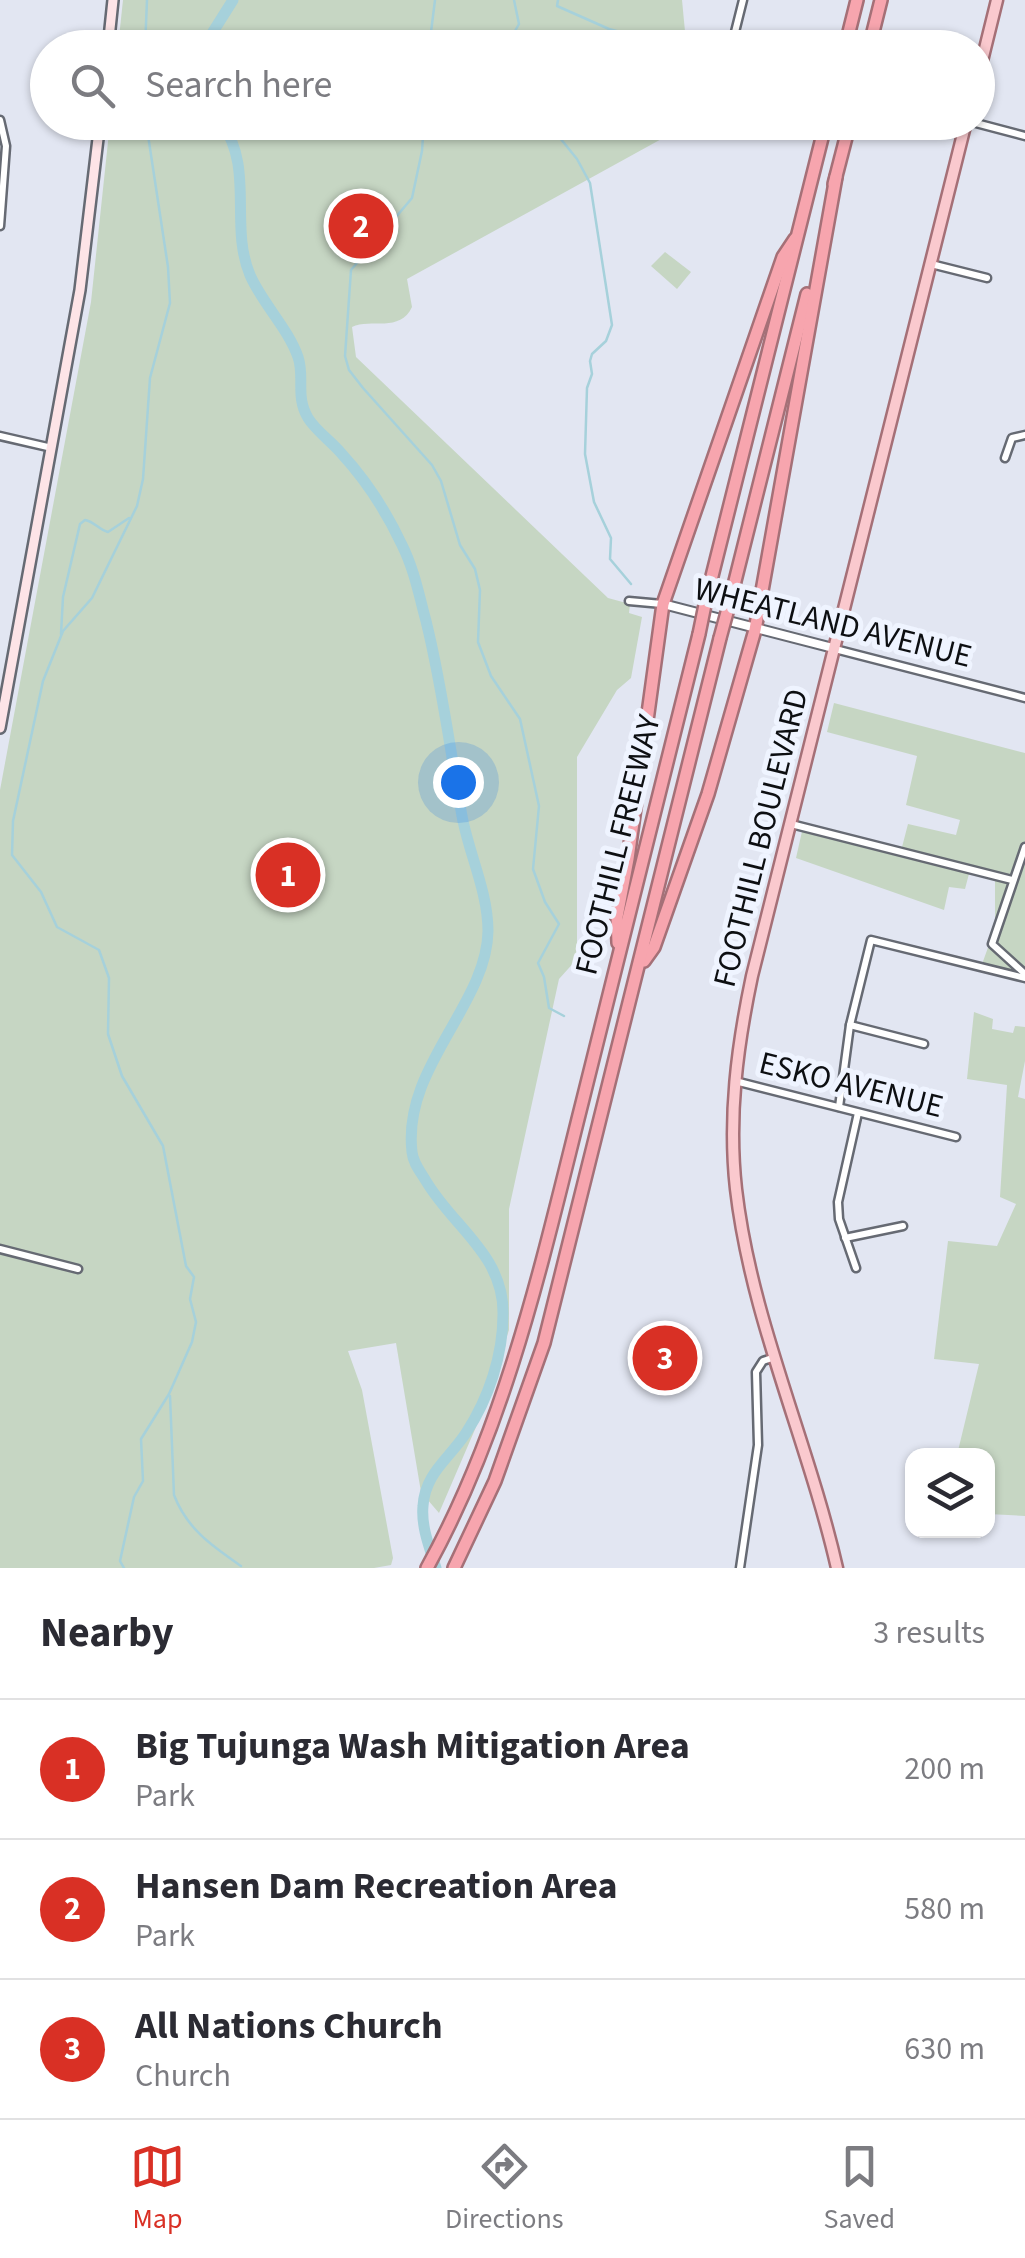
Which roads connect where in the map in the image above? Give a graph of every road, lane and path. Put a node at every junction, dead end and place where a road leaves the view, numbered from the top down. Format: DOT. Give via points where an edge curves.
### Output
graph roads {
  1 [pos="112,0"];
  2 [pos="743,0"];
  3 [pos="857,0"];
  4 [pos="880,0"];
  5 [pos="997,0"];
  6 [pos="110,30"];
  7 [pos="736,30"];
  8 [pos="850,30"];
  9 [pos="873,30"];
  10 [pos="990,30"];
  11 [pos="0,120"];
  12 [pos="995,128"];
  13 [pos="1025,136"];
  14 [pos="98,140"];
  15 [pos="821,140"];
  16 [pos="846,140"];
  17 [pos="964,140"];
  18 [pos="836,178"];
  19 [pos="0,226"];
  20 [pos="795,239"];
  21 [pos="930,264"];
  22 [pos="987,278"];
  23 [pos="1025,434"];
  24 [pos="0,436"];
  25 [pos="52,448"];
  26 [pos="1005,458"];
  27 [pos="629,601"];
  28 [pos="663,604"];
  29 [pos="755,630"];
  30 [pos="834,648"];
  31 [pos="1025,698"];
  32 [pos="0,728"];
  33 [pos="790,824"];
  34 [pos="1025,847"];
  35 [pos="1012,880"];
  36 [pos="618,957"];
  37 [pos="639,968"];
  38 [pos="1025,976"];
  39 [pos="850,1025"];
  40 [pos="924,1044"];
  41 [pos="734,1080"];
  42 [pos="838,1106"];
  43 [pos="858,1113"];
  44 [pos="956,1137"];
  45 [pos="903,1226"];
  46 [pos="845,1238"];
  47 [pos="0,1249"];
  48 [pos="856,1268"];
  49 [pos="78,1269"];
  50 [pos="776,1357"];
  51 [pos="427,1568"];
  52 [pos="454,1568"];
  53 [pos="740,1568"];
  54 [pos="837,1568"];
  1 -- 6 [label="main road"];
  2 -- 7 [label="street"];
  3 -- 8 [label="highway"];
  4 -- 9 [label="highway"];
  5 -- 10 [label="main road"];
  11 -- 19 [label="street" via="6,146"];
  12 -- 13 [label="street"];
  14 -- 25 [label="main road"];
  15 -- 20 [label="highway, FOOTHILL FREEWAY"];
  16 -- 18 [label="highway, FOOTHILL FREEWAY"];
  17 -- 21 [label="main road, FOOTHILL BOULEVARD"];
  18 -- 29 [label="highway"];
  18 -- 37 [label="highway, FOOTHILL FREEWAY, bridge"];
  20 -- 28 [label="highway" via="783,257"];
  20 -- 36 [label="highway, FOOTHILL FREEWAY, bridge"];
  21 -- 22 [label="street"];
  21 -- 30 [label="main road, FOOTHILL BOULEVARD"];
  23 -- 26 [label="street" via="1012,438"];
  24 -- 25 [label="street"];
  25 -- 32 [label="main road"];
  27 -- 28 [label="street, WHEATLAND AVENUE"];
  28 -- 29 [label="street, WHEATLAND AVENUE"];
  28 -- 36 [label="highway" via="617,917"];
  29 -- 30 [label="street, WHEATLAND AVENUE"];
  29 -- 37 [label="highway" via="708,794 654,947"];
  30 -- 31 [label="street, WHEATLAND AVENUE"];
  30 -- 33 [label="main road, FOOTHILL BOULEVARD"];
  33 -- 35 [label="street"];
  33 -- 41 [label="main road, FOOTHILL BOULEVARD"];
  34 -- 35 [label="street"];
  35 -- 38 [label="street" via="992,944"];
  36 -- 51 [label="highway, FOOTHILL FREEWAY" via="504,1393"];
  37 -- 52 [label="highway, FOOTHILL FREEWAY" via="536,1372"];
  38 -- 39 [label="street" via="871,940"];
  39 -- 40 [label="street"];
  39 -- 42 [label="street"];
  41 -- 42 [label="street, ESKO AVENUE"];
  41 -- 50 [label="main road, FOOTHILL BOULEVARD" via="739,1208"];
  42 -- 43 [label="street, ESKO AVENUE"];
  43 -- 44 [label="street, ESKO AVENUE"];
  43 -- 46 [label="street" via="838,1192"];
  45 -- 46 [label="street"];
  46 -- 48 [label="street"];
  47 -- 49 [label="street"];
  50 -- 53 [label="street" via="756,1372 758,1444"];
  50 -- 54 [label="main road, FOOTHILL BOULEVARD"];
}
